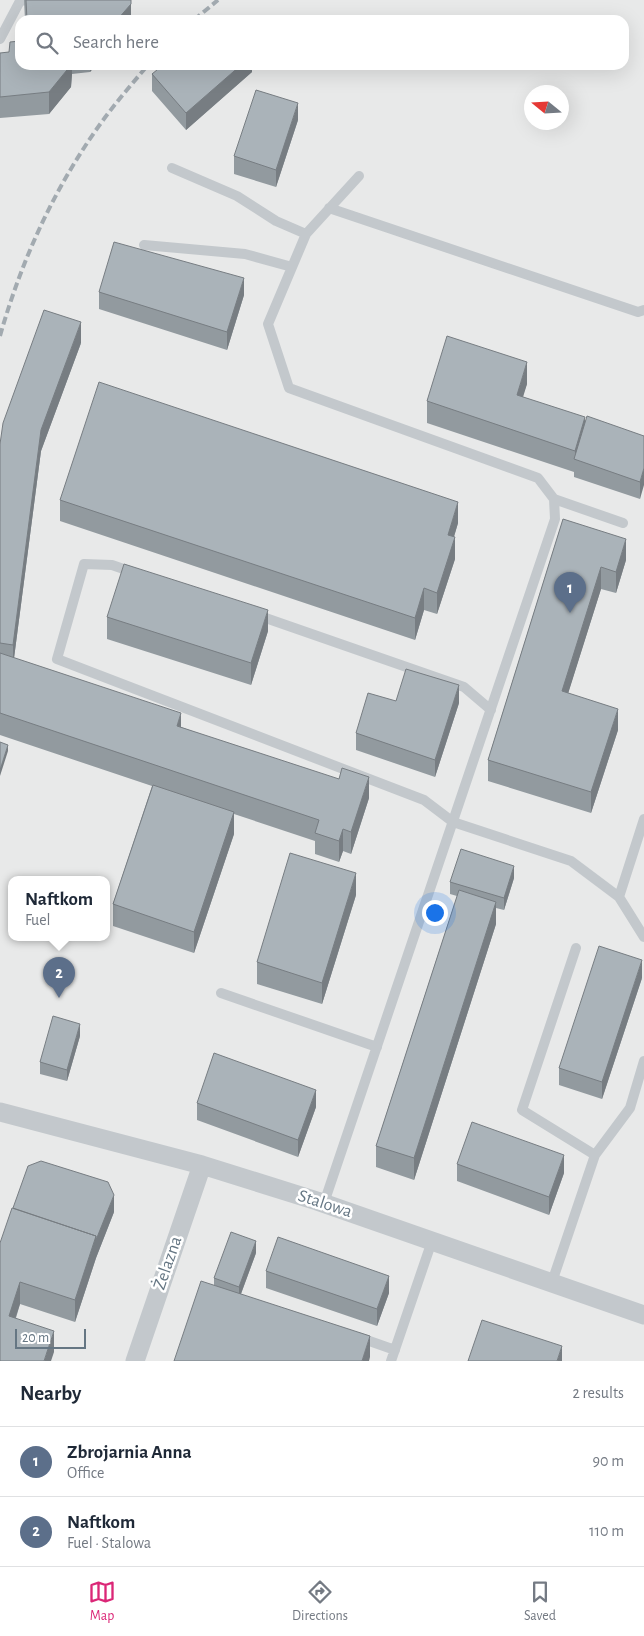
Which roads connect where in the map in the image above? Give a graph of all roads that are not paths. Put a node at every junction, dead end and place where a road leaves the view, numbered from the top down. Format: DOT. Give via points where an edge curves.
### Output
graph roads {
  1 [pos="27,0"];
  2 [pos="0,40"];
  3 [pos="172,168"];
  4 [pos="359,176"];
  5 [pos="329,208"];
  6 [pos="306,234"];
  7 [pos="144,245"];
  8 [pos="292,267"];
  9 [pos="644,310"];
  10 [pos="554,499"];
  11 [pos="623,523"];
  12 [pos="149,578"];
  13 [pos="251,613"];
  14 [pos="491,710"];
  15 [pos="644,819"];
  16 [pos="452,822"];
  17 [pos="619,897"];
  18 [pos="644,937"];
  19 [pos="576,948"];
  20 [pos="221,994"];
  21 [pos="377,1046"];
  22 [pos="644,1061"];
  23 [pos="0,1112"];
  24 [pos="595,1155"];
  25 [pos="202,1165"];
  26 [pos="324,1204"];
  27 [pos="432,1241"];
  28 [pos="552,1282"];
  29 [pos="644,1315"];
  30 [pos="350,1334"];
  31 [pos="395,1350"];
  32 [pos="135,1361"];
  33 [pos="391,1361"];
  1 -- 2 [label="lane" via="20,1"];
  3 -- 6 [label="lane" via="237,196"];
  4 -- 5 [label="lane"];
  5 -- 6 [label="lane"];
  5 -- 9 [label="lane" via="638,312"];
  6 -- 8 [label="lane"];
  7 -- 8 [label="lane" via="245,254"];
  8 -- 10 [label="lane" via="268,324 289,388 538,478"];
  10 -- 11 [label="lane"];
  10 -- 14 [label="lane" via="555,519"];
  12 -- 16 [label="lane" via="112,565 84,564 57,658 424,800"];
  13 -- 14 [label="lane" via="464,687"];
  14 -- 16 [label="lane"];
  15 -- 17 [label="lane"];
  16 -- 17 [label="lane" via="571,861"];
  16 -- 21 [label="lane"];
  17 -- 18 [label="lane"];
  19 -- 24 [label="lane" via="522,1110"];
  20 -- 21 [label="lane"];
  21 -- 26 [label="lane"];
  22 -- 24 [label="lane" via="630,1108"];
  23 -- 25 [label="street, Stalowa"];
  24 -- 28 [label="lane"];
  25 -- 26 [label="street, Stalowa"];
  25 -- 32 [label="street, Żelazna"];
  26 -- 27 [label="street, Stalowa"];
  27 -- 28 [label="street, Stalowa"];
  27 -- 31 [label="lane"];
  28 -- 29 [label="street, Stalowa"];
  30 -- 31 [label="lane"];
  31 -- 33 [label="lane"];
}
